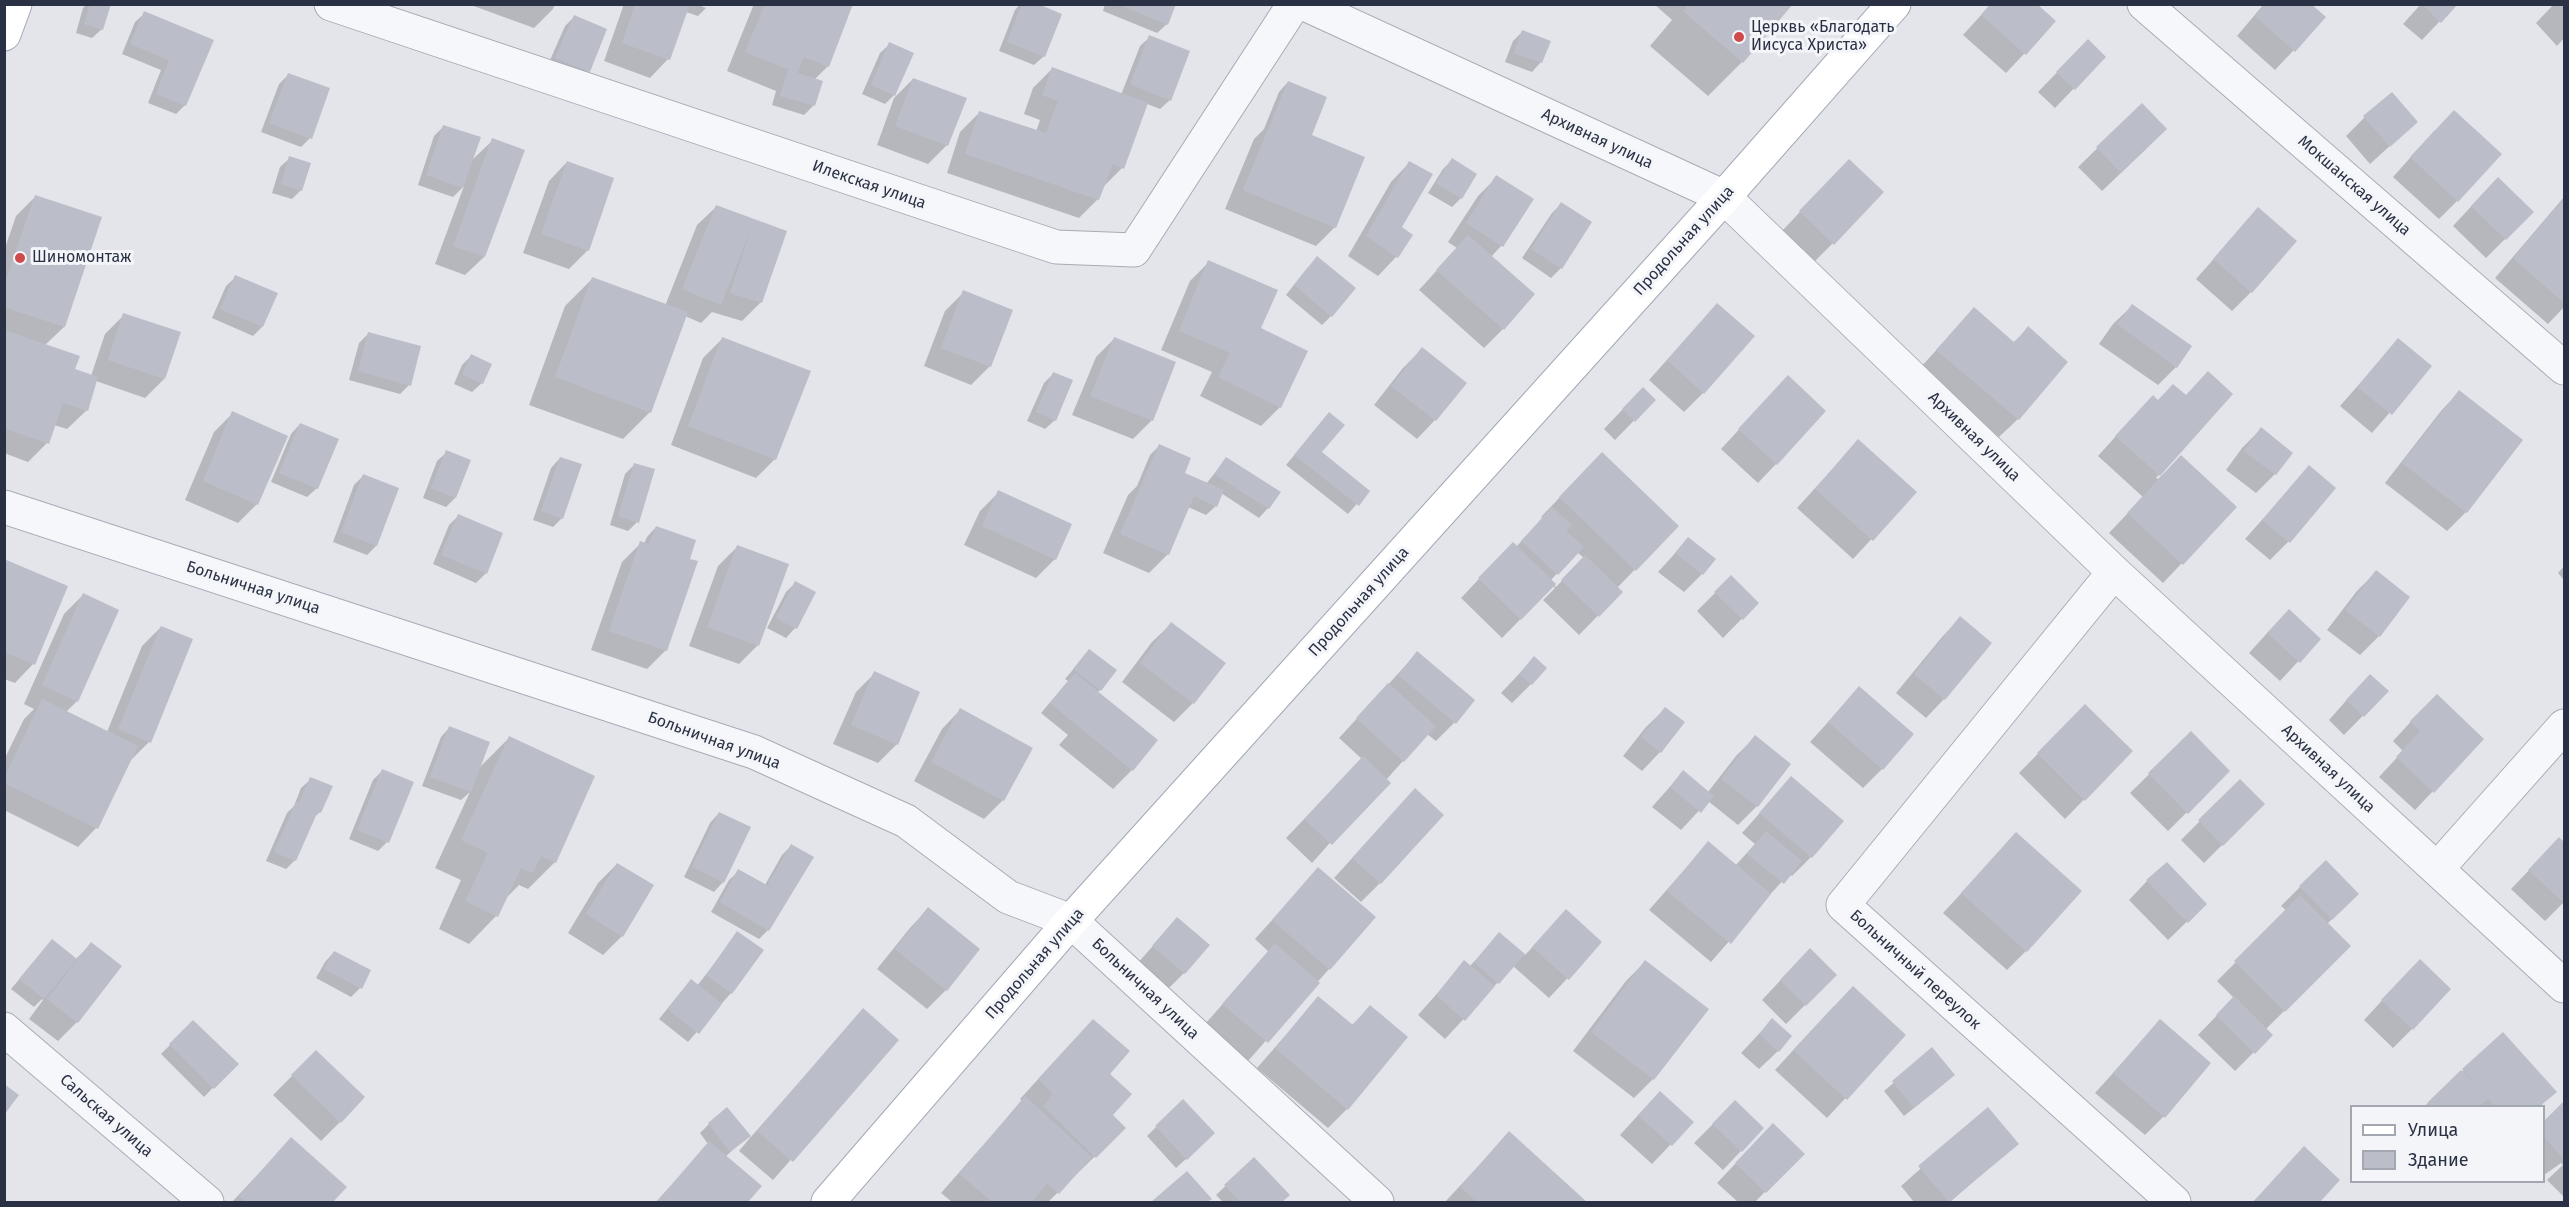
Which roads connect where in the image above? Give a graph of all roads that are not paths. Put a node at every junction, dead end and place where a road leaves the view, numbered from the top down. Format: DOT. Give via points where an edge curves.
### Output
graph roads {
  1 [pos="15,4"];
  2 [pos="331,4"];
  3 [pos="1294,4"];
  4 [pos="1305,4"];
  5 [pos="1894,4"];
  6 [pos="2144,4"];
  7 [pos="4,33"];
  8 [pos="1724,197"];
  9 [pos="2565,368"];
  10 [pos="4,507"];
  11 [pos="2114,572"];
  12 [pos="2565,726"];
  13 [pos="2438,869"];
  14 [pos="1071,921"];
  15 [pos="2565,986"];
  16 [pos="4,1029"];
  17 [pos="207,1203"];
  18 [pos="828,1203"];
  19 [pos="1377,1203"];
  20 [pos="2174,1203"];
  1 -- 7 [label="main road"];
  2 -- 3 [label="street, Илекская улица" via="1056,247 1134,250"];
  4 -- 8 [label="street, Архивная улица"];
  5 -- 8 [label="main road, Продольная улица"];
  6 -- 9 [label="street, Мокшанская улица"];
  8 -- 11 [label="street, Архивная улица"];
  8 -- 14 [label="main road, Продольная улица"];
  10 -- 14 [label="street, Больничная улица" via="754,752 906,821 1008,897"];
  11 -- 13 [label="street, Архивная улица"];
  11 -- 20 [label="street, Больничный переулок" via="1843,905"];
  12 -- 13 [label="street"];
  13 -- 15 [label="street, Архивная улица"];
  14 -- 18 [label="main road, Продольная улица"];
  14 -- 19 [label="street, Больничная улица"];
  16 -- 17 [label="street, Сальская улица"];
}
